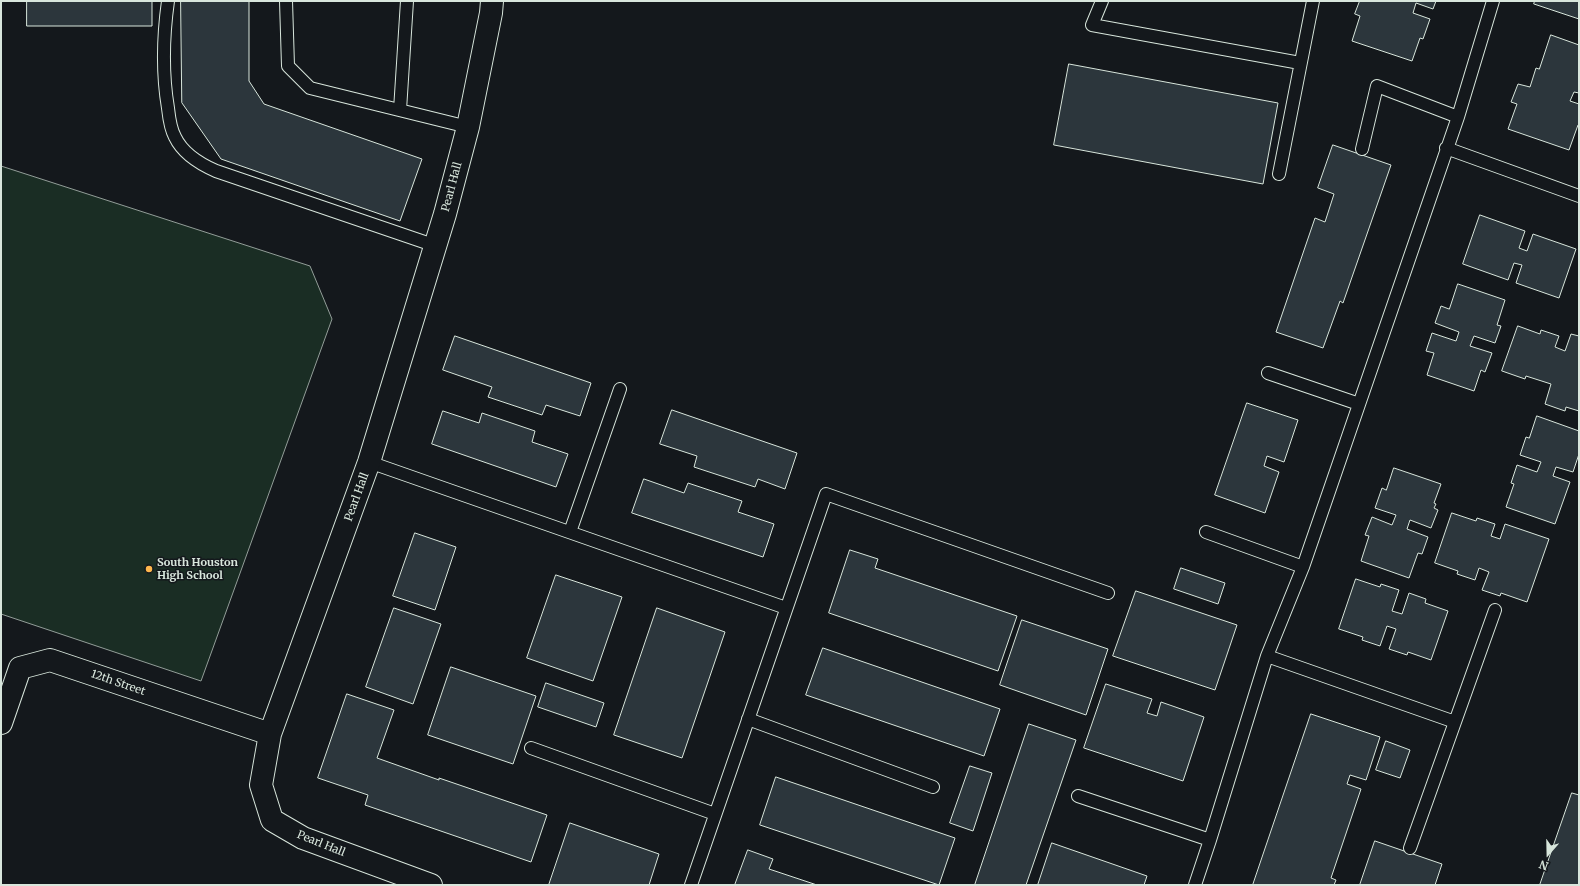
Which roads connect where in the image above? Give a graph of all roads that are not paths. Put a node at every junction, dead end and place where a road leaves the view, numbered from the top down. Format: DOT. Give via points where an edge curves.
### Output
graph roads {
  1 [pos="168,1"];
  2 [pos="286,1"];
  3 [pos="407,1"];
  4 [pos="492,1"];
  5 [pos="1102,1"];
  6 [pos="1313,1"];
  7 [pos="1494,1"];
  8 [pos="1300,63"];
  9 [pos="400,110"];
  10 [pos="1458,117"];
  11 [pos="468,127"];
  12 [pos="1446,148"];
  13 [pos="1362,149"];
  14 [pos="1279,174"];
  15 [pos="1579,196"];
  16 [pos="436,246"];
  17 [pos="1268,373"];
  18 [pos="620,389"];
  19 [pos="1359,404"];
  20 [pos="370,462"];
  21 [pos="570,532"];
  22 [pos="1206,532"];
  23 [pos="1303,567"];
  24 [pos="1108,593"];
  25 [pos="786,608"];
  26 [pos="1495,610"];
  27 [pos="1267,656"];
  28 [pos="748,719"];
  29 [pos="1455,722"];
  30 [pos="1,723"];
  31 [pos="270,734"];
  32 [pos="530,748"];
  33 [pos="933,787"];
  34 [pos="1078,796"];
  35 [pos="715,814"];
  36 [pos="1210,840"];
  37 [pos="1410,848"];
  38 [pos="432,885"];
  39 [pos="691,885"];
  40 [pos="1195,885"];
  1 -- 16 [label="lane" via="163,39 165,94 175,138 190,157 216,171"];
  2 -- 9 [label="lane" via="288,66 310,88"];
  3 -- 9 [label="lane"];
  4 -- 11 [label="street, Pearl Hall"];
  5 -- 8 [label="lane" via="1092,25"];
  6 -- 8 [label="lane"];
  7 -- 10 [label="lane"];
  8 -- 14 [label="lane"];
  9 -- 11 [label="lane"];
  10 -- 12 [label="lane"];
  10 -- 13 [label="lane" via="1377,86"];
  11 -- 16 [label="street, Pearl Hall"];
  12 -- 15 [label="lane"];
  12 -- 19 [label="lane"];
  16 -- 20 [label="street, Pearl Hall"];
  17 -- 19 [label="lane"];
  18 -- 21 [label="lane"];
  19 -- 23 [label="lane"];
  20 -- 21 [label="lane"];
  20 -- 31 [label="street, Pearl Hall"];
  21 -- 25 [label="lane"];
  22 -- 23 [label="lane"];
  23 -- 27 [label="lane"];
  24 -- 25 [label="lane" via="826,494"];
  25 -- 28 [label="lane"];
  26 -- 29 [label="lane"];
  27 -- 29 [label="lane"];
  27 -- 36 [label="lane"];
  28 -- 33 [label="lane"];
  28 -- 35 [label="lane"];
  29 -- 37 [label="lane"];
  30 -- 31 [label="street, 12th Street" via="20,668 50,660"];
  31 -- 38 [label="street, Pearl Hall" via="260,784 272,820 303,838"];
  32 -- 35 [label="lane"];
  34 -- 36 [label="lane"];
  35 -- 39 [label="lane"];
  36 -- 40 [label="lane"];
}
